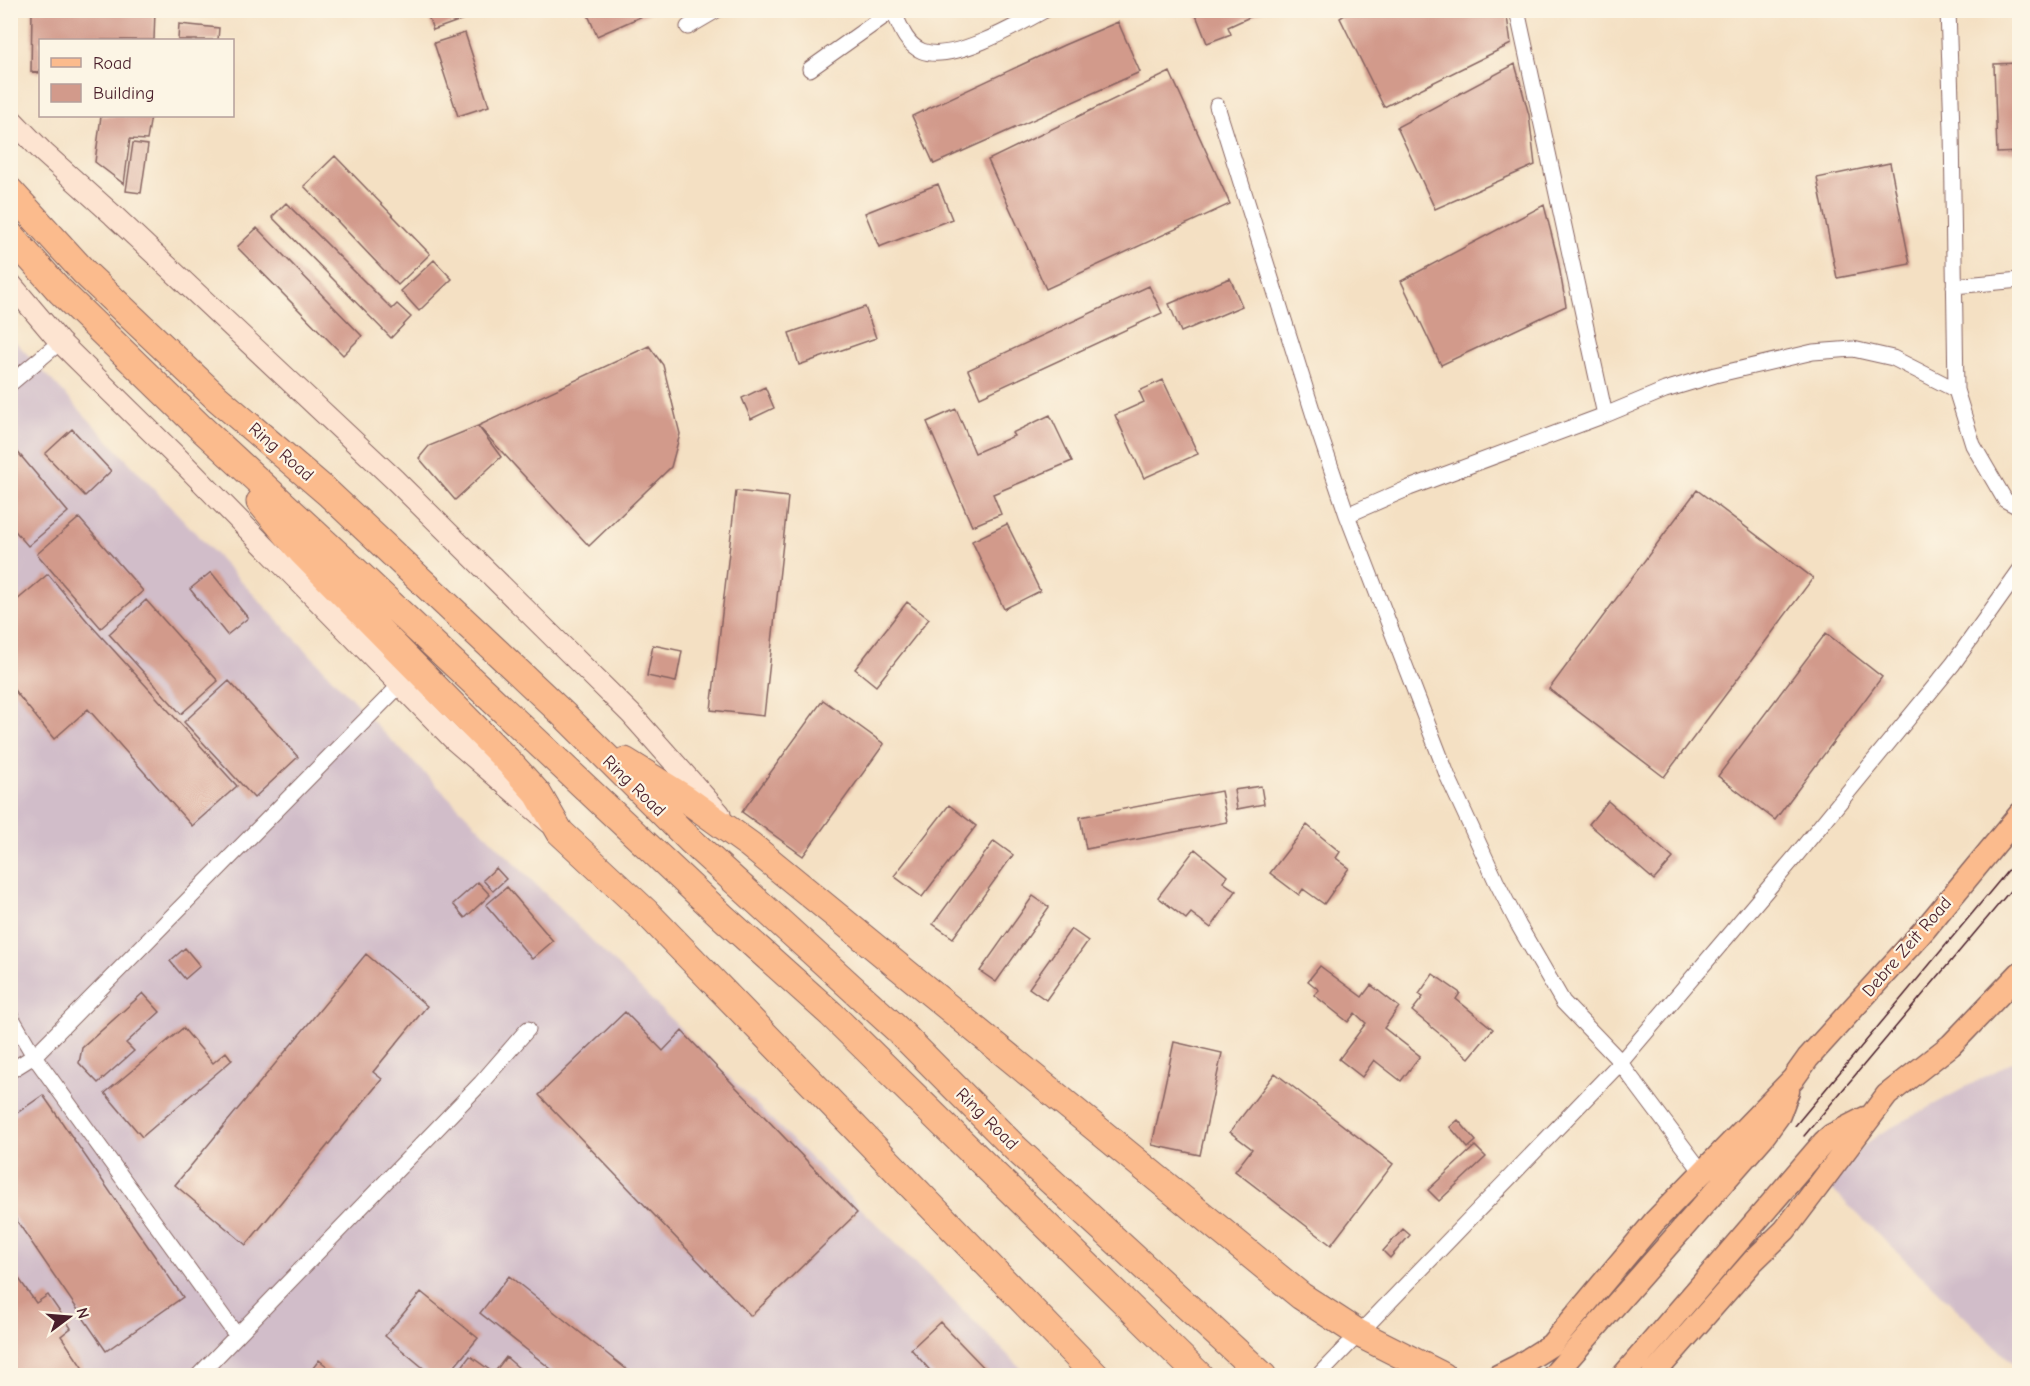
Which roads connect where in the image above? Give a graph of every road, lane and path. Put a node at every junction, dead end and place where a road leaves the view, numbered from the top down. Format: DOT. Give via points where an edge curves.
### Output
graph roads {
  1 [pos="717,10"];
  2 [pos="893,10"];
  3 [pos="1045,10"];
  4 [pos="1517,10"];
  5 [pos="1948,10"];
  6 [pos="688,27"];
  7 [pos="810,69"];
  8 [pos="1217,106"];
  9 [pos="10,118"];
  10 [pos="10,191"];
  11 [pos="10,235"];
  12 [pos="2019,280"];
  13 [pos="10,283"];
  14 [pos="1954,286"];
  15 [pos="60,342"];
  16 [pos="10,384"];
  17 [pos="1956,390"];
  18 [pos="1605,415"];
  19 [pos="201,428"];
  20 [pos="2019,508"];
  21 [pos="1347,515"];
  22 [pos="2019,570"];
  23 [pos="400,685"];
  24 [pos="580,733"];
  25 [pos="2019,814"];
  26 [pos="560,832"];
  27 [pos="750,845"];
  28 [pos="2019,973"];
  29 [pos="10,1015"];
  30 [pos="528,1029"];
  31 [pos="34,1056"];
  32 [pos="1620,1063"];
  33 [pos="10,1071"];
  34 [pos="1793,1079"];
  35 [pos="1872,1115"];
  36 [pos="1702,1172"];
  37 [pos="1358,1333"];
  38 [pos="237,1336"];
  39 [pos="198,1376"];
  40 [pos="1096,1376"];
  41 [pos="1200,1376"];
  42 [pos="1263,1376"];
  43 [pos="1318,1376"];
  44 [pos="1443,1376"];
  45 [pos="1498,1376"];
  46 [pos="1553,1376"];
  47 [pos="1623,1376"];
  48 [pos="1652,1376"];
  1 -- 6 [label="street"];
  2 -- 3 [label="street" via="905,38 922,51 939,54 989,40"];
  2 -- 7 [label="street"];
  4 -- 18 [label="street"];
  5 -- 14 [label="street"];
  8 -- 21 [label="street"];
  9 -- 27 [label="street" via="412,497 631,714"];
  10 -- 24 [label="highway, Ring Road" via="84,272 217,398 328,493"];
  11 -- 19 [label="highway, Ring Road" via="60,291"];
  12 -- 14 [label="street"];
  13 -- 15 [label="street"];
  14 -- 17 [label="street"];
  15 -- 16 [label="street"];
  15 -- 23 [label="street"];
  17 -- 18 [label="street" via="1893,358 1853,348 1813,352 1715,375"];
  17 -- 20 [label="street" via="1973,445 2005,500"];
  18 -- 21 [label="street"];
  19 -- 26 [label="highway" via="302,552 538,794"];
  19 -- 41 [label="highway, Ring Road" via="831,1014"];
  21 -- 32 [label="street" via="1448,777 1496,881 1563,1002"];
  22 -- 32 [label="street" via="1946,673"];
  23 -- 26 [label="street" via="454,740"];
  23 -- 31 [label="street"];
  24 -- 27 [label="highway" via="686,799"];
  24 -- 42 [label="highway, Ring Road" via="690,840 897,1029 1015,1148"];
  25 -- 34 [label="main road, Debre Zeit Road" via="1925,929"];
  26 -- 40 [label="highway" via="646,912"];
  27 -- 37 [label="highway" via="1244,1251 1301,1296"];
  28 -- 35 [label="main road" via="1951,1045 1887,1095"];
  29 -- 31 [label="street"];
  30 -- 38 [label="street" via="481,1083"];
  31 -- 33 [label="street"];
  31 -- 38 [label="street"];
  32 -- 36 [label="street"];
  32 -- 37 [label="street"];
  34 -- 36 [label="main road"];
  34 -- 46 [label="main road" via="1779,1114 1763,1137"];
  35 -- 47 [label="main road" via="1824,1142"];
  35 -- 48 [label="main road" via="1785,1230"];
  36 -- 45 [label="main road" via="1655,1221 1551,1345"];
  37 -- 43 [label="street"];
  37 -- 44 [label="highway"];
  38 -- 39 [label="street"];
}
